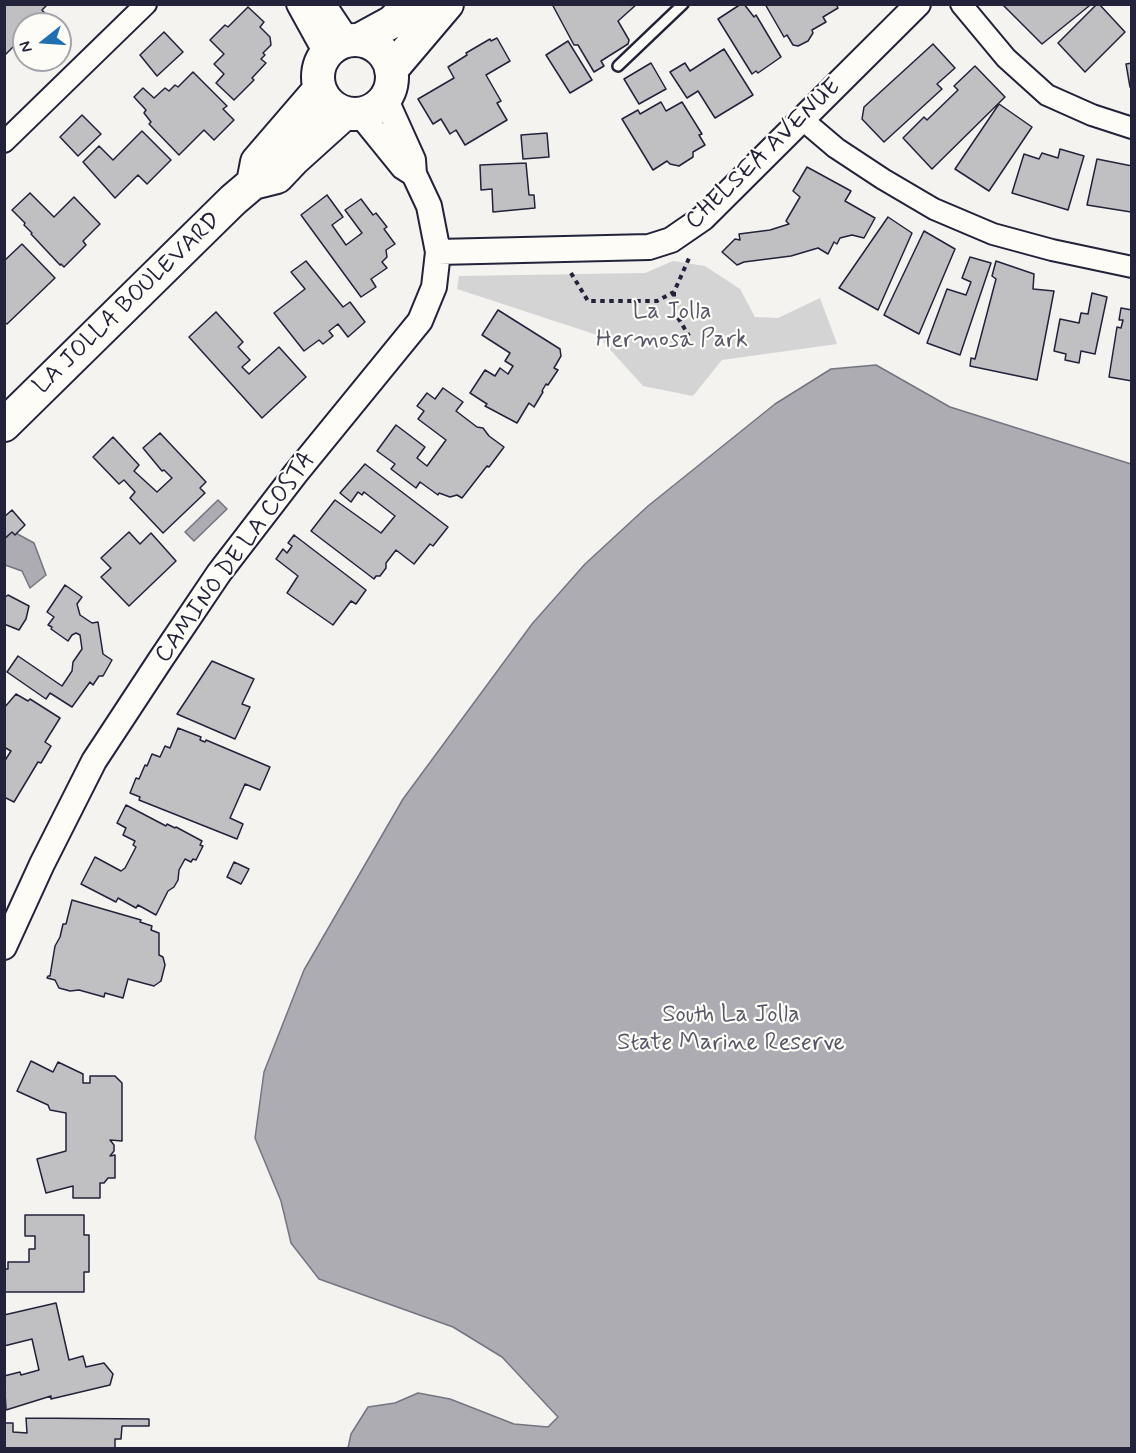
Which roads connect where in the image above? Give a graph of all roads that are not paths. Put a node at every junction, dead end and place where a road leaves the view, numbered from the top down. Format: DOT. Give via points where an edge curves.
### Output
graph roads {
  1 [pos="146,4"];
  2 [pos="299,4"];
  3 [pos="323,4"];
  4 [pos="410,4"];
  5 [pos="447,4"];
  6 [pos="683,4"];
  7 [pos="918,4"];
  8 [pos="962,4"];
  9 [pos="344,44"];
  10 [pos="618,66"];
  11 [pos="319,90"];
  12 [pos="370,99"];
  13 [pos="803,120"];
  14 [pos="1131,128"];
  15 [pos="4,142"];
  16 [pos="253,183"];
  17 [pos="438,252"];
  18 [pos="1131,267"];
  19 [pos="4,425"];
  20 [pos="4,947"];
  1 -- 15 [label="street"];
  2 -- 9 [label="street"];
  3 -- 9 [label="street"];
  4 -- 9 [label="main road" via="392,22"];
  5 -- 12 [label="main road, LA JOLLA BOULEVARD"];
  6 -- 10 [label="lane"];
  7 -- 13 [label="street, CHELSEA AVENUE"];
  8 -- 14 [label="street" via="1006,58 1047,94"];
  9 -- 11 [label="main road" via="319,64"];
  9 -- 12 [label="main road" via="370,43 387,59"];
  11 -- 12 [label="main road" via="335,110"];
  11 -- 16 [label="main road, LA JOLLA BOULEVARD" via="256,162"];
  12 -- 16 [label="main road, LA JOLLA BOULEVARD" via="277,177"];
  12 -- 17 [label="street, CAMINO DE LA COSTA" via="403,167 414,174 429,206"];
  13 -- 17 [label="street, CHELSEA AVENUE" via="703,218 671,240 649,247"];
  13 -- 18 [label="street" via="836,148 933,209 993,234"];
  16 -- 19 [label="main road, LA JOLLA BOULEVARD"];
  17 -- 20 [label="street, CAMINO DE LA COSTA" via="434,287 420,321 219,573 94,761"];
}
